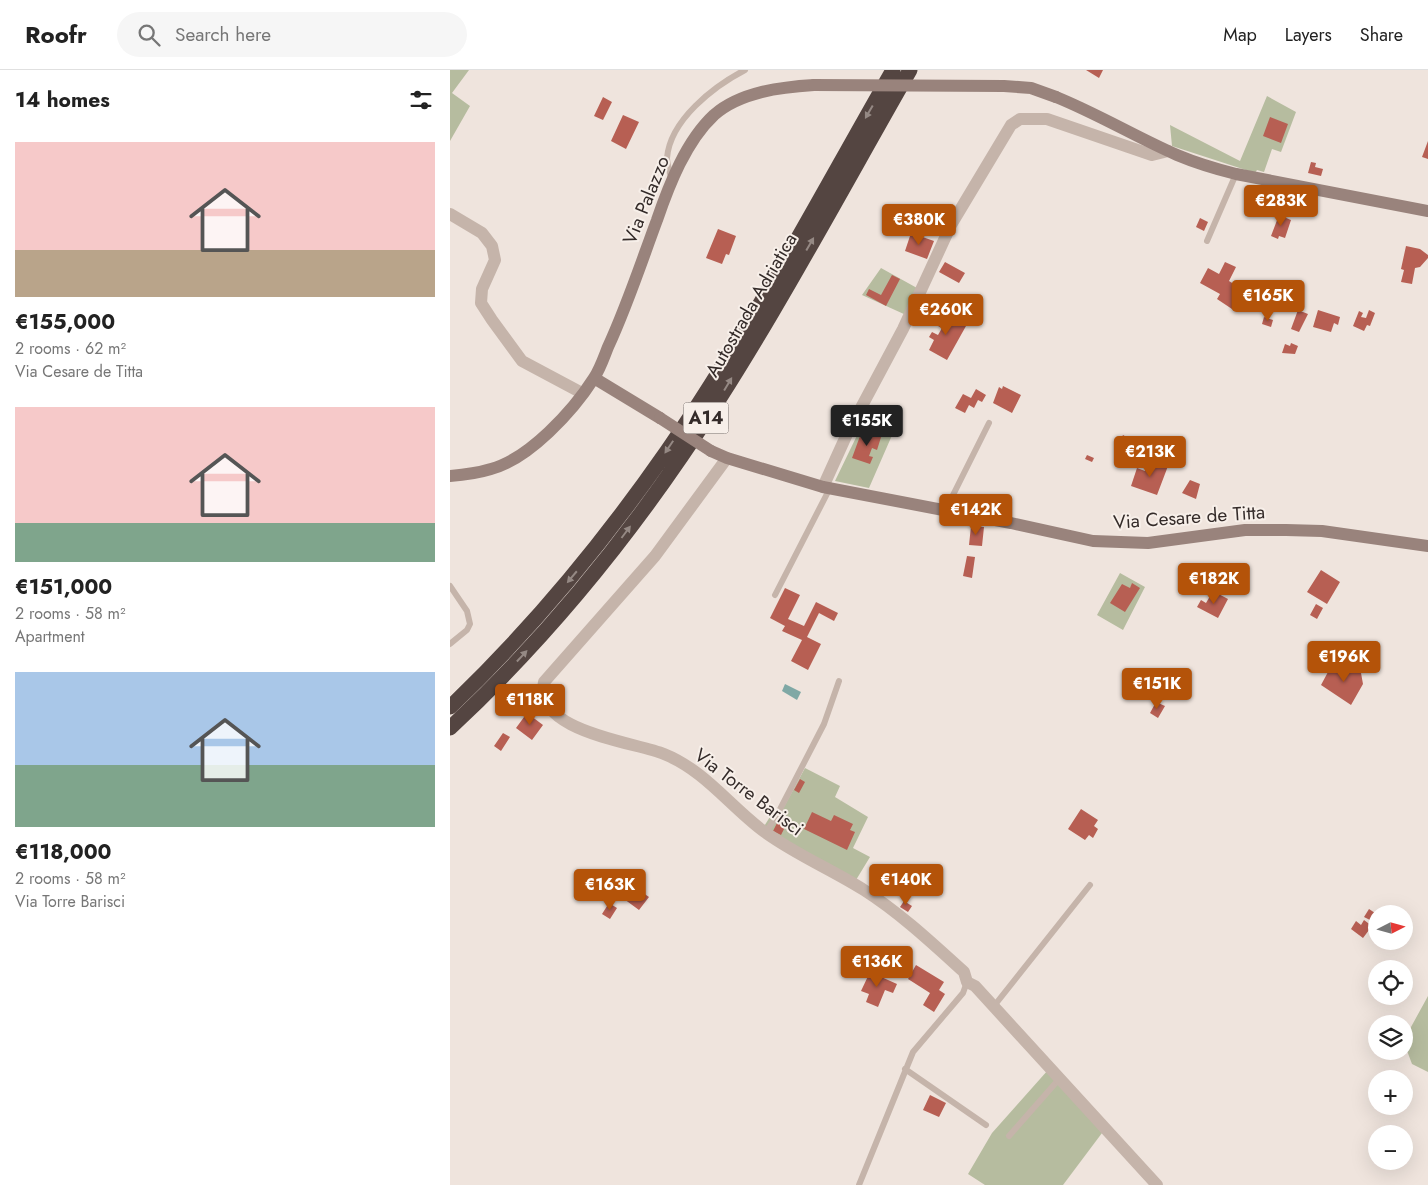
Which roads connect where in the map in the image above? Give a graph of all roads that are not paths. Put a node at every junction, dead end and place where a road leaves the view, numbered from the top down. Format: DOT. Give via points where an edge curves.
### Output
graph roads {
  1 [pos="745,70"];
  2 [pos="893,70"];
  3 [pos="910,70"];
  4 [pos="1168,151"];
  5 [pos="1236,174"];
  6 [pos="672,179"];
  7 [pos="1428,211"];
  8 [pos="450,214"];
  9 [pos="1207,241"];
  10 [pos="594,378"];
  11 [pos="582,393"];
  12 [pos="989,423"];
  13 [pos="727,458"];
  14 [pos="450,476"];
  15 [pos="826,488"];
  16 [pos="945,511"];
  17 [pos="1428,546"];
  18 [pos="450,586"];
  19 [pos="775,596"];
  20 [pos="450,644"];
  21 [pos="839,681"];
  22 [pos="450,707"];
  23 [pos="450,728"];
  24 [pos="766,833"];
  25 [pos="1090,885"];
  26 [pos="968,982"];
  27 [pos="994,1006"];
  28 [pos="905,1069"];
  29 [pos="1060,1078"];
  30 [pos="986,1125"];
  31 [pos="1009,1136"];
  32 [pos="859,1185"];
  33 [pos="1157,1185"];
  1 -- 6 [label="lane" via="708,94 688,114 673,139 667,159"];
  2 -- 22 [label="highway, Autostrada Adriatica / A14, one-way" via="723,364 662,457 566,584"];
  23 -- 3 [label="highway, Autostrada Adriatica / A14, one-way" via="548,628 624,536 681,457 754,341"];
  4 -- 5 [label="street, Via Palazzo"];
  4 -- 6 [label="street, Via Palazzo, bridge" via="1089,110 1031,88 814,85 768,91 730,104 714,115 691,145"];
  4 -- 15 [label="street" via="1152,155 1143,153 1047,119 1020,119 1012,126 951,225 903,329 848,434"];
  5 -- 7 [label="street, Via Palazzo"];
  5 -- 9 [label="lane"];
  6 -- 10 [label="street, Via Palazzo" via="618,326"];
  8 -- 11 [label="street" via="482,233 492,246 494,260 482,289 481,303 522,361"];
  10 -- 11 [label="street, Via Palazzo"];
  10 -- 13 [label="street, Via Cesare de Titta, bridge"];
  11 -- 14 [label="street, Via Palazzo" via="527,452 491,469"];
  12 -- 16 [label="lane"];
  13 -- 15 [label="street, Via Cesare de Titta"];
  13 -- 24 [label="street, Via Torre Barisci" via="655,556 544,682 542,691 552,709 570,724 599,737 664,754 686,766 708,781"];
  15 -- 16 [label="street, Via Cesare de Titta"];
  15 -- 19 [label="lane"];
  16 -- 17 [label="street, Via Cesare de Titta" via="1093,541 1148,542 1246,530 1286,530 1322,531"];
  18 -- 20 [label="lane" via="466,611 470,624"];
  21 -- 24 [label="lane" via="824,724"];
  24 -- 26 [label="street, Via Torre Barisci" via="865,891 897,914 964,972"];
  25 -- 27 [label="lane"];
  26 -- 27 [label="street, Via Torre Barisci"];
  26 -- 28 [label="lane" via="963,993 913,1052"];
  27 -- 29 [label="street, Via Torre Barisci"];
  28 -- 30 [label="lane"];
  28 -- 32 [label="lane"];
  29 -- 31 [label="lane"];
  29 -- 33 [label="street, Via Torre Barisci"];
}
